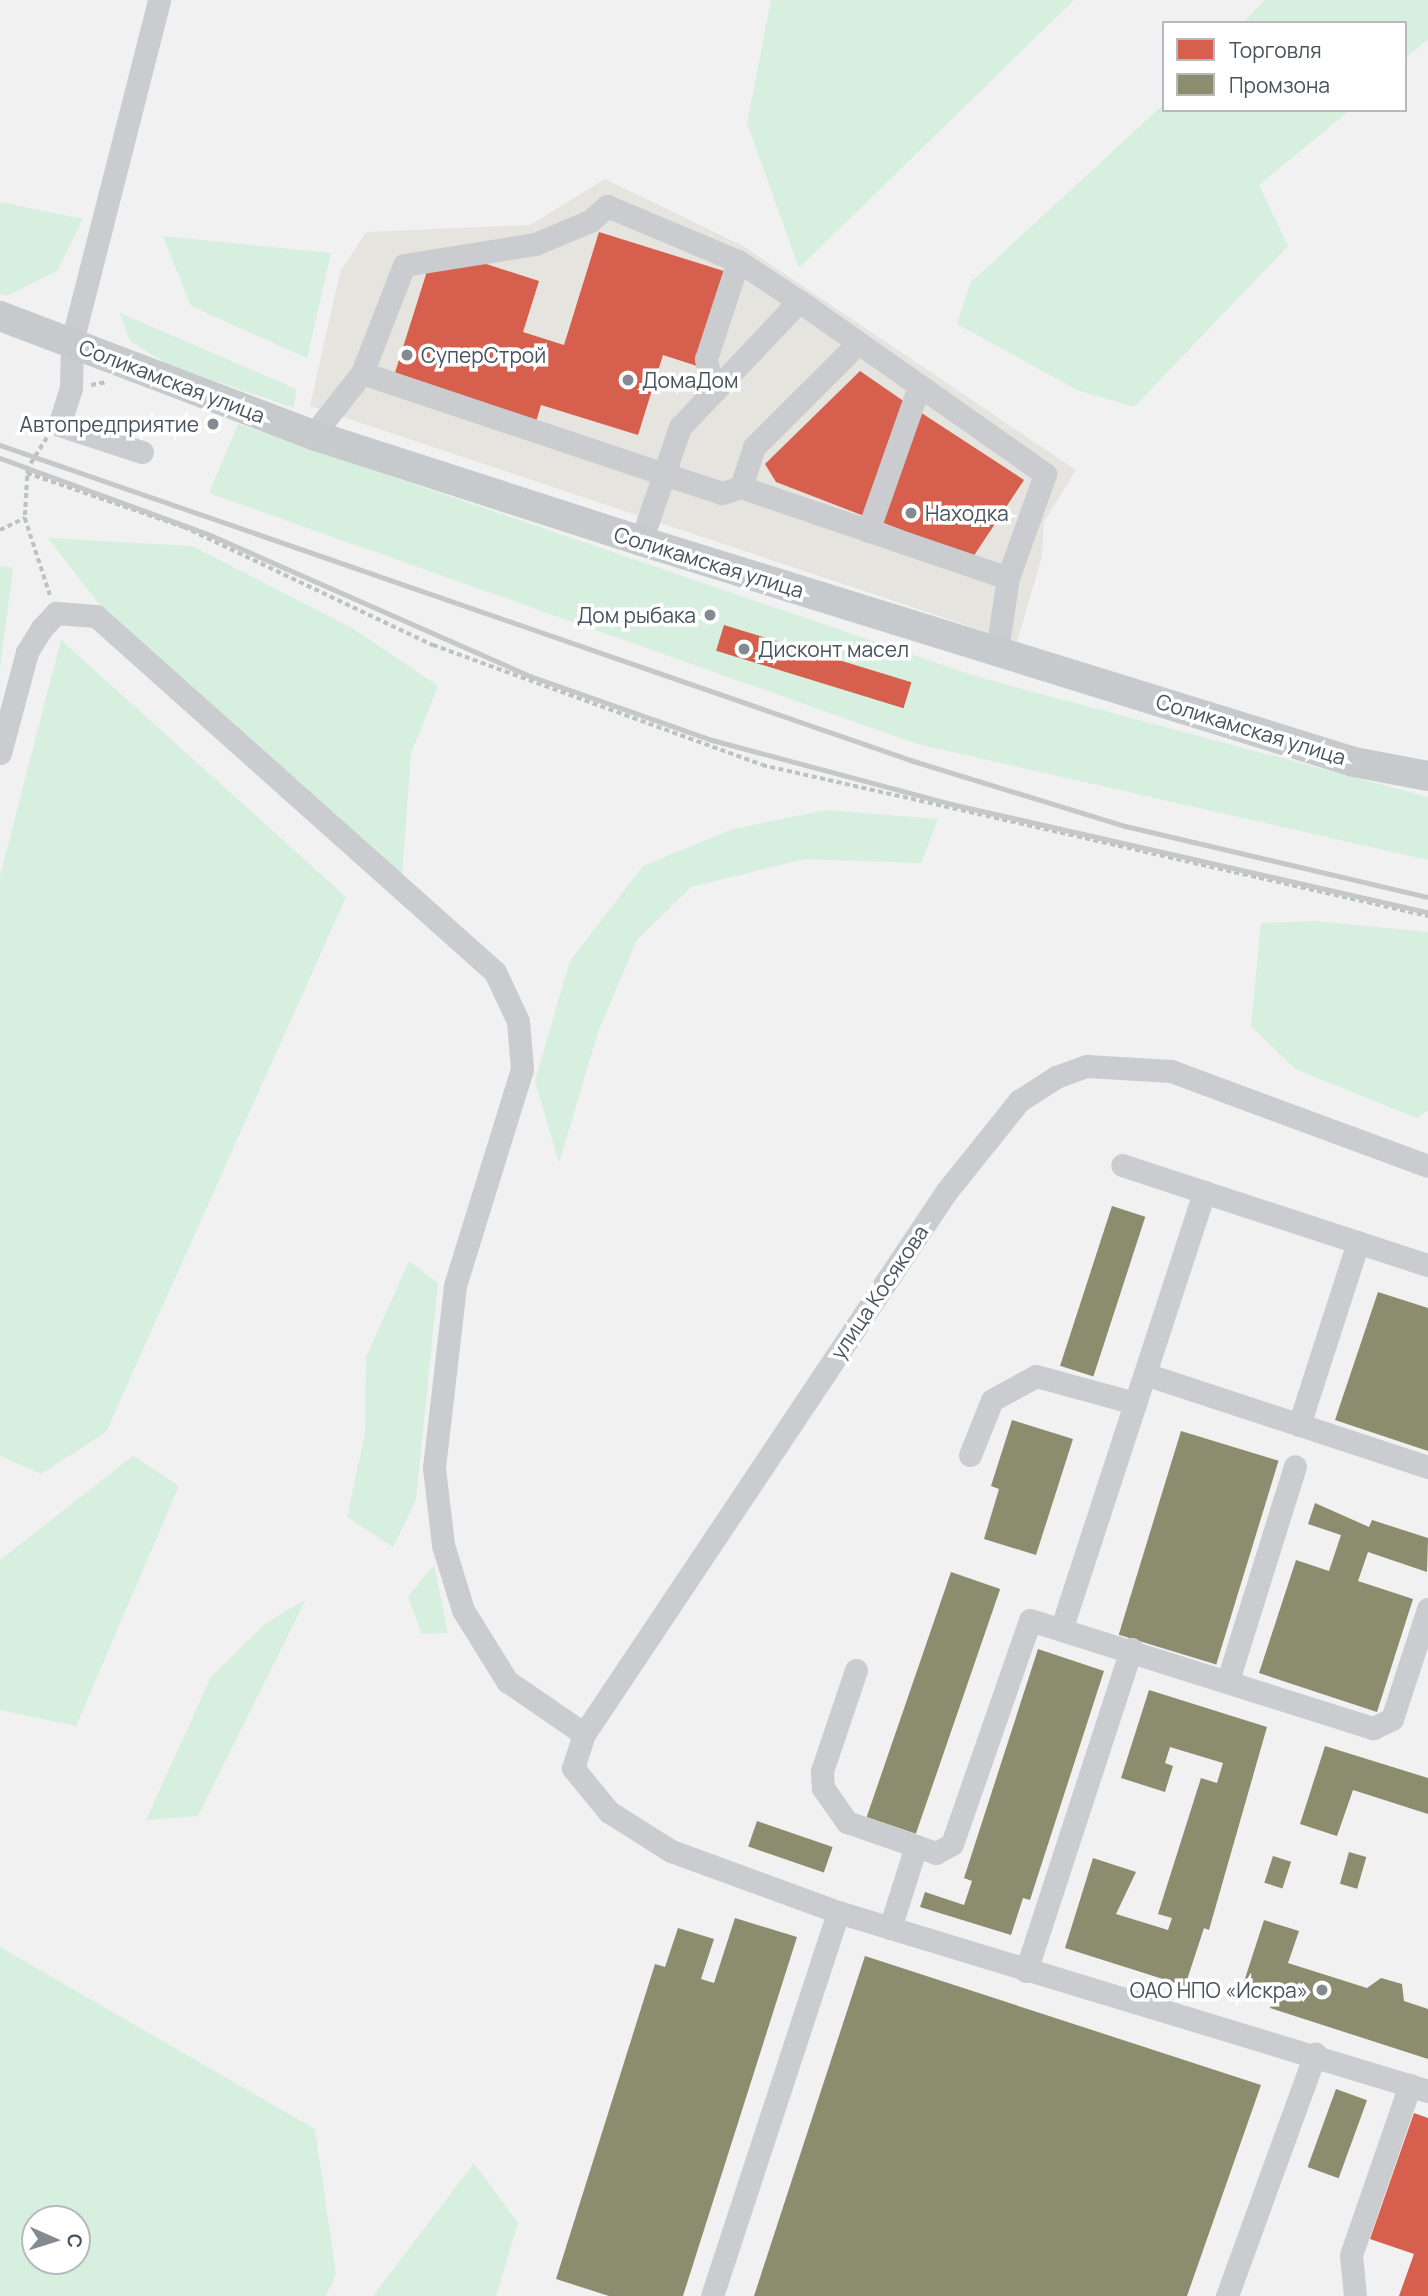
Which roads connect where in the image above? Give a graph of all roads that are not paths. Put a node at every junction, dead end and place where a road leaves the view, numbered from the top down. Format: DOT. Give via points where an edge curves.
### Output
graph roads {
  1 [pos="159,0"];
  2 [pos="738,261"];
  3 [pos="799,300"];
  4 [pos="0,316"];
  5 [pos="72,342"];
  6 [pos="858,343"];
  7 [pos="362,373"];
  8 [pos="919,386"];
  9 [pos="713,392"];
  10 [pos="313,435"];
  11 [pos="142,452"];
  12 [pos="664,474"];
  13 [pos="741,487"];
  14 [pos="868,531"];
  15 [pos="641,541"];
  16 [pos="1008,579"];
  17 [pos="997,650"];
  18 [pos="0,753"];
  19 [pos="1428,776"];
  20 [pos="1122,1165"];
  21 [pos="1428,1166"];
  22 [pos="1204,1192"];
  23 [pos="1358,1242"];
  24 [pos="1428,1265"];
  25 [pos="1144,1374"];
  26 [pos="1135,1403"];
  27 [pos="1299,1425"];
  28 [pos="970,1455"];
  29 [pos="1295,1466"];
  30 [pos="1428,1467"];
  31 [pos="1428,1609"];
  32 [pos="1062,1627"];
  33 [pos="1131,1649"];
  34 [pos="856,1670"];
  35 [pos="1228,1681"];
  36 [pos="584,1734"];
  37 [pos="916,1846"];
  38 [pos="838,1912"];
  39 [pos="890,1928"];
  40 [pos="1026,1971"];
  41 [pos="1315,2053"];
  42 [pos="1419,2088"];
  43 [pos="712,2296"];
  44 [pos="1227,2296"];
  45 [pos="1355,2296"];
  1 -- 5 [label="street"];
  2 -- 3 [label="street"];
  2 -- 7 [label="street" via="607,206 590,221 535,244 408,263"];
  2 -- 9 [label="street" via="706,359"];
  3 -- 6 [label="street"];
  3 -- 9 [label="street"];
  4 -- 5 [label="main road, Соликамская улица"];
  5 -- 10 [label="main road, Соликамская улица"];
  5 -- 11 [label="street" via="71,387 59,425"];
  6 -- 8 [label="street"];
  6 -- 13 [label="street" via="754,447"];
  7 -- 10 [label="street"];
  7 -- 12 [label="street"];
  8 -- 14 [label="street"];
  8 -- 16 [label="street" via="1045,474"];
  9 -- 12 [label="street" via="680,427"];
  10 -- 15 [label="main road, Соликамская улица"];
  12 -- 13 [label="street" via="722,493"];
  12 -- 15 [label="street"];
  13 -- 14 [label="street"];
  14 -- 16 [label="street"];
  15 -- 17 [label="main road, Соликамская улица"];
  16 -- 17 [label="street"];
  17 -- 19 [label="main road, Соликамская улица" via="1354,762"];
  18 -- 36 [label="street" via="27,652 56,613 96,616 495,972 518,1021 522,1069 455,1286 434,1468 443,1545 463,1610 508,1681"];
  20 -- 22 [label="street"];
  21 -- 36 [label="street, улица Косякова" via="1171,1071 1087,1066 1055,1077 1019,1101 946,1192"];
  22 -- 23 [label="street"];
  22 -- 25 [label="street"];
  23 -- 24 [label="street"];
  23 -- 27 [label="street"];
  25 -- 26 [label="street"];
  25 -- 27 [label="street"];
  26 -- 28 [label="street" via="1042,1374 992,1400"];
  26 -- 32 [label="street"];
  27 -- 30 [label="street"];
  29 -- 35 [label="street"];
  31 -- 35 [label="street" via="1385,1727"];
  32 -- 33 [label="street"];
  32 -- 37 [label="street" via="1039,1619 1022,1628 952,1844 936,1853"];
  33 -- 35 [label="street"];
  33 -- 40 [label="street"];
  34 -- 37 [label="street" via="822,1771 823,1788 847,1822"];
  36 -- 38 [label="street, улица Косякова" via="573,1768 609,1812 649,1838"];
  37 -- 39 [label="street"];
  38 -- 39 [label="street"];
  38 -- 43 [label="street"];
  39 -- 40 [label="street"];
  40 -- 41 [label="street"];
  41 -- 42 [label="street"];
  41 -- 44 [label="street"];
  42 -- 45 [label="street" via="1351,2255"];
}
